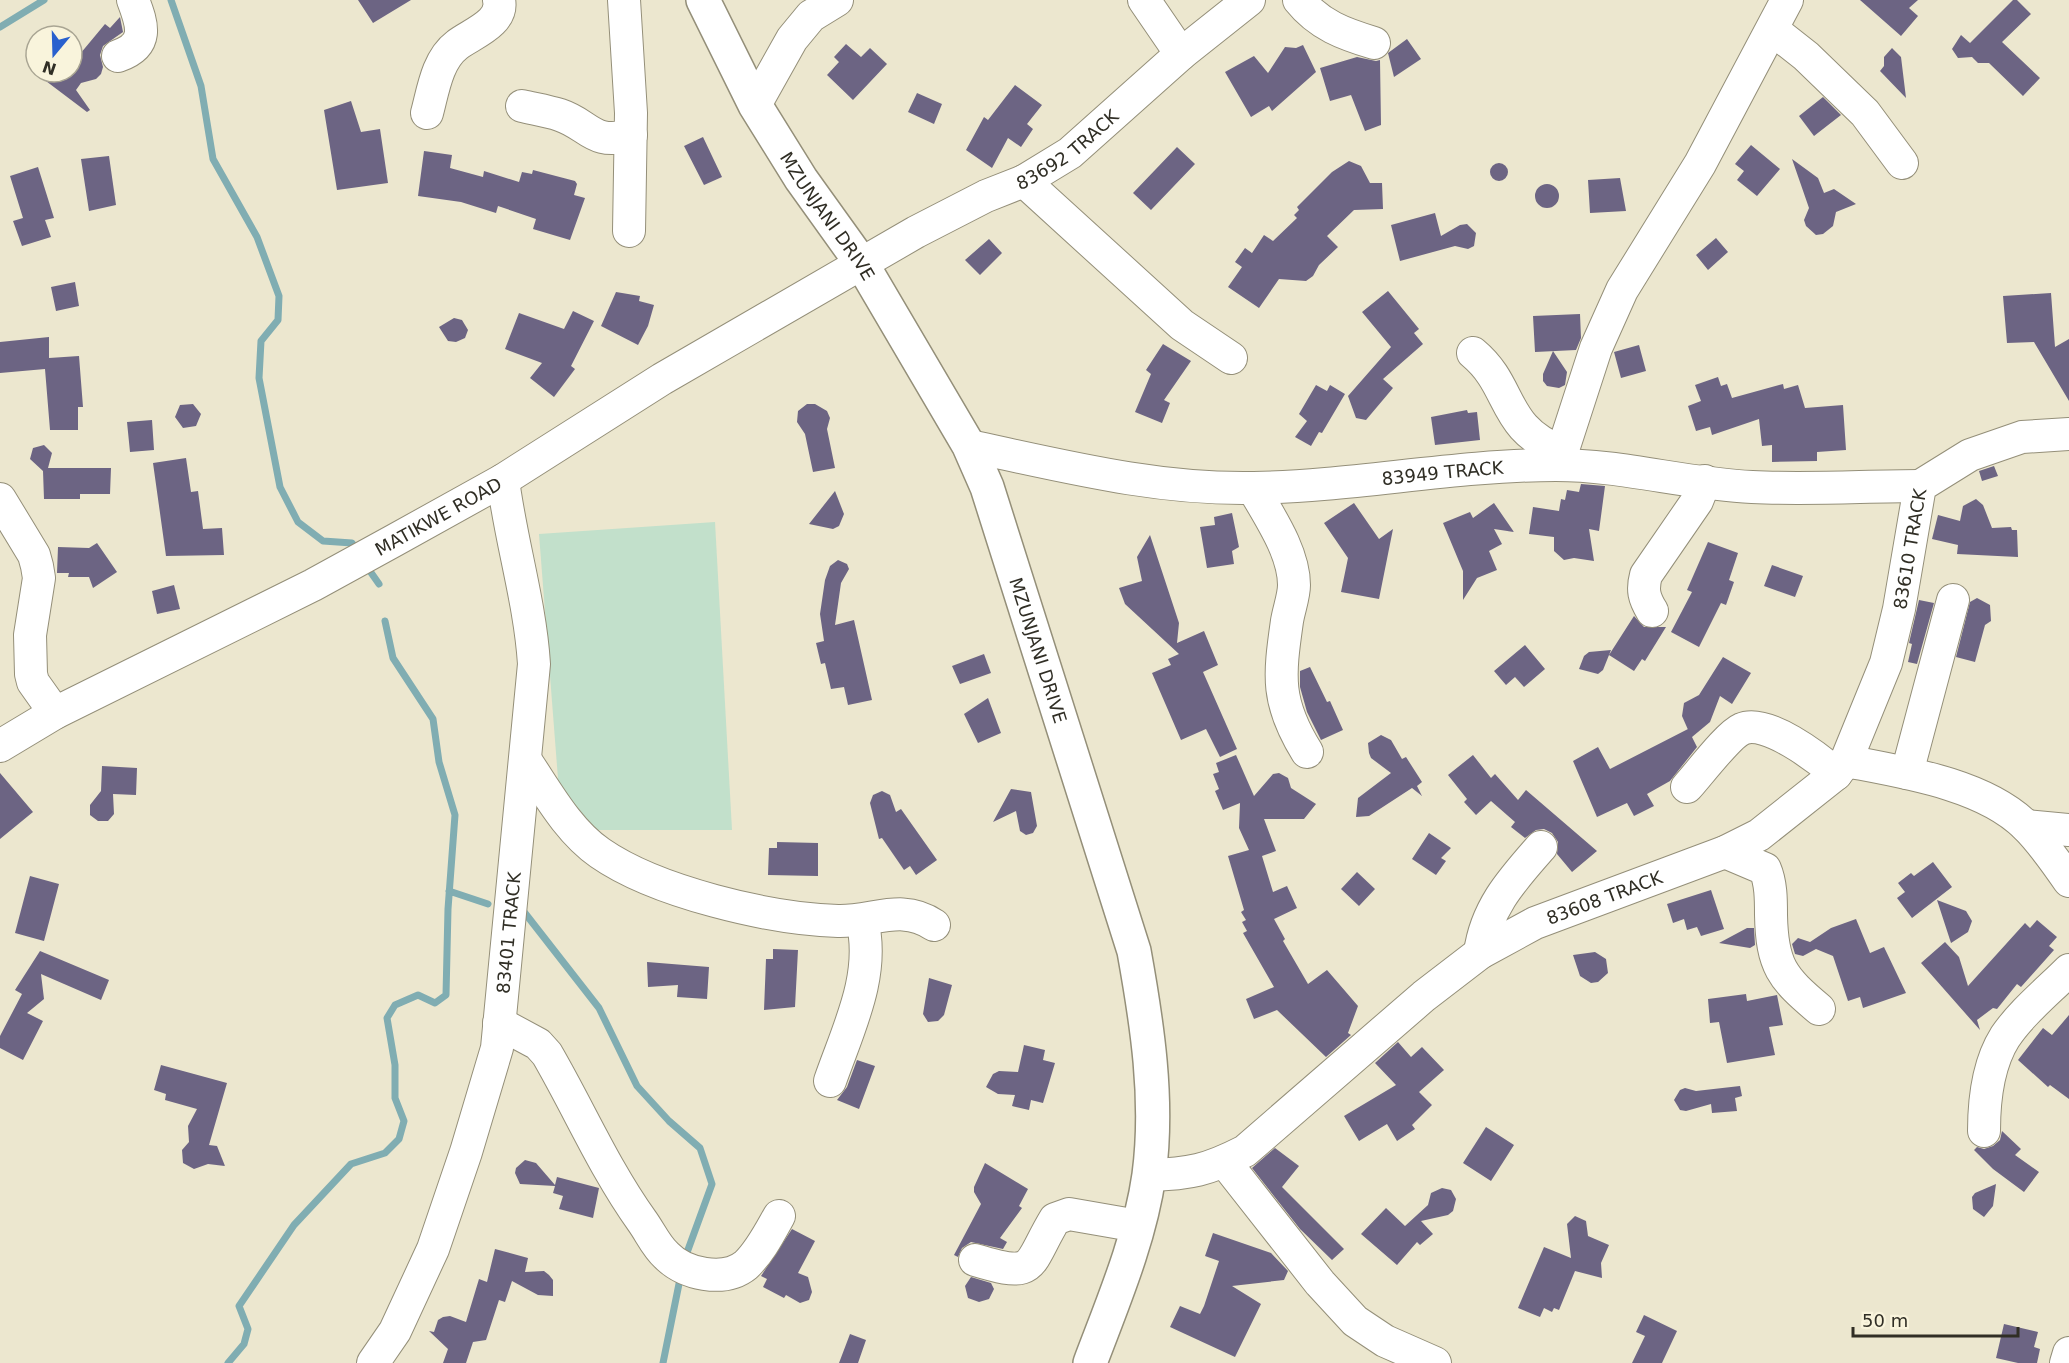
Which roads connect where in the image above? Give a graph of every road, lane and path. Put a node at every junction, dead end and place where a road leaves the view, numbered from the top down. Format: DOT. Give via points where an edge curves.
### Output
graph roads {
  1 [pos="133,0"];
  2 [pos="499,0"];
  3 [pos="624,0"];
  4 [pos="703,0"];
  5 [pos="837,0"];
  6 [pos="1144,0"];
  7 [pos="1249,0"];
  8 [pos="1299,0"];
  9 [pos="1787,0"];
  10 [pos="1773,30"];
  11 [pos="1374,43"];
  12 [pos="1181,54"];
  13 [pos="118,56"];
  14 [pos="755,105"];
  15 [pos="522,106"];
  16 [pos="427,113"];
  17 [pos="631,135"];
  18 [pos="1902,163"];
  19 [pos="1024,181"];
  20 [pos="629,231"];
  21 [pos="862,264"];
  22 [pos="1473,353"];
  23 [pos="1231,358"];
  24 [pos="2069,434"];
  25 [pos="969,446"];
  26 [pos="1560,458"];
  27 [pos="502,480"];
  28 [pos="1705,481"];
  29 [pos="1920,486"];
  30 [pos="1253,488"];
  31 [pos="0,499"];
  32 [pos="1953,600"];
  33 [pos="1653,611"];
  34 [pos="55,713"];
  35 [pos="0,746"];
  36 [pos="1307,752"];
  37 [pos="526,761"];
  38 [pos="1841,767"];
  39 [pos="1907,773"];
  40 [pos="1687,786"];
  41 [pos="2026,826"];
  42 [pos="2069,830"];
  43 [pos="1541,847"];
  44 [pos="1725,852"];
  45 [pos="2069,881"];
  46 [pos="862,920"];
  47 [pos="934,925"];
  48 [pos="1479,953"];
  49 [pos="2069,970"];
  50 [pos="1819,1010"];
  51 [pos="499,1023"];
  52 [pos="830,1081"];
  53 [pos="1984,1131"];
  54 [pos="1225,1162"];
  55 [pos="1149,1174"];
  56 [pos="779,1216"];
  57 [pos="1138,1226"];
  58 [pos="975,1260"];
  59 [pos="2069,1353"];
  60 [pos="373,1363"];
  61 [pos="1090,1363"];
  62 [pos="1435,1363"];
  63 [pos="2066,1363"];
  1 -- 13 [label="street" via="141,37 131,52"];
  2 -- 16 [label="street" via="493,20 456,45 442,62"];
  3 -- 17 [label="street"];
  4 -- 14 [label="main road, MZUNJANI DRIVE"];
  5 -- 14 [label="street" via="811,16 792,39"];
  6 -- 12 [label="street"];
  7 -- 12 [label="street, 83692 TRACK"];
  8 -- 11 [label="street" via="1311,15 1341,33"];
  9 -- 10 [label="street"];
  10 -- 18 [label="street" via="1865,113"];
  10 -- 26 [label="street" via="1700,164 1622,290 1596,348"];
  12 -- 19 [label="street, 83692 TRACK" via="1070,153"];
  14 -- 21 [label="main road, MZUNJANI DRIVE" via="801,179"];
  15 -- 17 [label="street" via="562,115 590,133 613,140"];
  17 -- 20 [label="street"];
  19 -- 21 [label="street, 83692 TRACK" via="949,214"];
  19 -- 23 [label="street" via="1182,325"];
  21 -- 25 [label="main road, MZUNJANI DRIVE"];
  21 -- 27 [label="street, MATIKWE ROAD" via="662,379"];
  22 -- 26 [label="street" via="1486,364 1518,423"];
  24 -- 29 [label="street, 83610 TRACK" via="2022,437 1970,455"];
  25 -- 30 [label="street, 83949 TRACK" via="1141,481"];
  25 -- 55 [label="main road, MZUNJANI DRIVE" via="987,487 1134,951 1147,1022"];
  26 -- 28 [label="street, 83949 TRACK"];
  26 -- 30 [label="street, 83949 TRACK"];
  27 -- 34 [label="street, MATIKWE ROAD" via="313,585"];
  27 -- 37 [label="street, 83401 TRACK" via="532,628 534,664"];
  28 -- 29 [label="street, 83949 TRACK" via="1751,487"];
  28 -- 33 [label="street" via="1697,501 1646,575 1645,600"];
  29 -- 38 [label="street, 83610 TRACK" via="1886,663"];
  30 -- 36 [label="street" via="1290,563 1294,585 1283,653 1284,706"];
  31 -- 34 [label="street" via="34,555 39,578 30,635 31,674"];
  32 -- 39 [label="street"];
  34 -- 35 [label="street, MATIKWE ROAD"];
  37 -- 46 [label="street" via="579,834 600,853 648,877 746,909 782,916"];
  37 -- 51 [label="street, 83401 TRACK"];
  38 -- 39 [label="street"];
  38 -- 40 [label="street" via="1797,743 1750,728 1735,734"];
  38 -- 44 [label="street, 83608 TRACK" via="1758,835"];
  39 -- 41 [label="street" via="1984,798"];
  41 -- 42 [label="street"];
  41 -- 45 [label="street"];
  43 -- 48 [label="street" via="1490,912"];
  44 -- 48 [label="street, 83608 TRACK" via="1535,923"];
  44 -- 50 [label="street" via="1765,869 1778,965 1785,978"];
  46 -- 47 [label="street" via="900,912 921,916"];
  46 -- 52 [label="street" via="867,966"];
  48 -- 54 [label="street, 83608 TRACK" via="1245,1151"];
  49 -- 53 [label="street" via="2004,1038 1989,1079"];
  51 -- 56 [label="street" via="538,1044 547,1054 619,1189 664,1254 675,1263 703,1274 734,1272 756,1253"];
  51 -- 60 [label="street, 83401 TRACK" via="497,1048 433,1249 396,1331"];
  54 -- 55 [label="street, 83608 TRACK" via="1188,1174"];
  54 -- 62 [label="street" via="1320,1283 1355,1321 1385,1341"];
  55 -- 57 [label="main road, MZUNJANI DRIVE"];
  57 -- 58 [label="street" via="1069,1214 1055,1219 1026,1268 1016,1271"];
  57 -- 61 [label="main road, MZUNJANI DRIVE"];
  59 -- 63 [label="street"];
}
